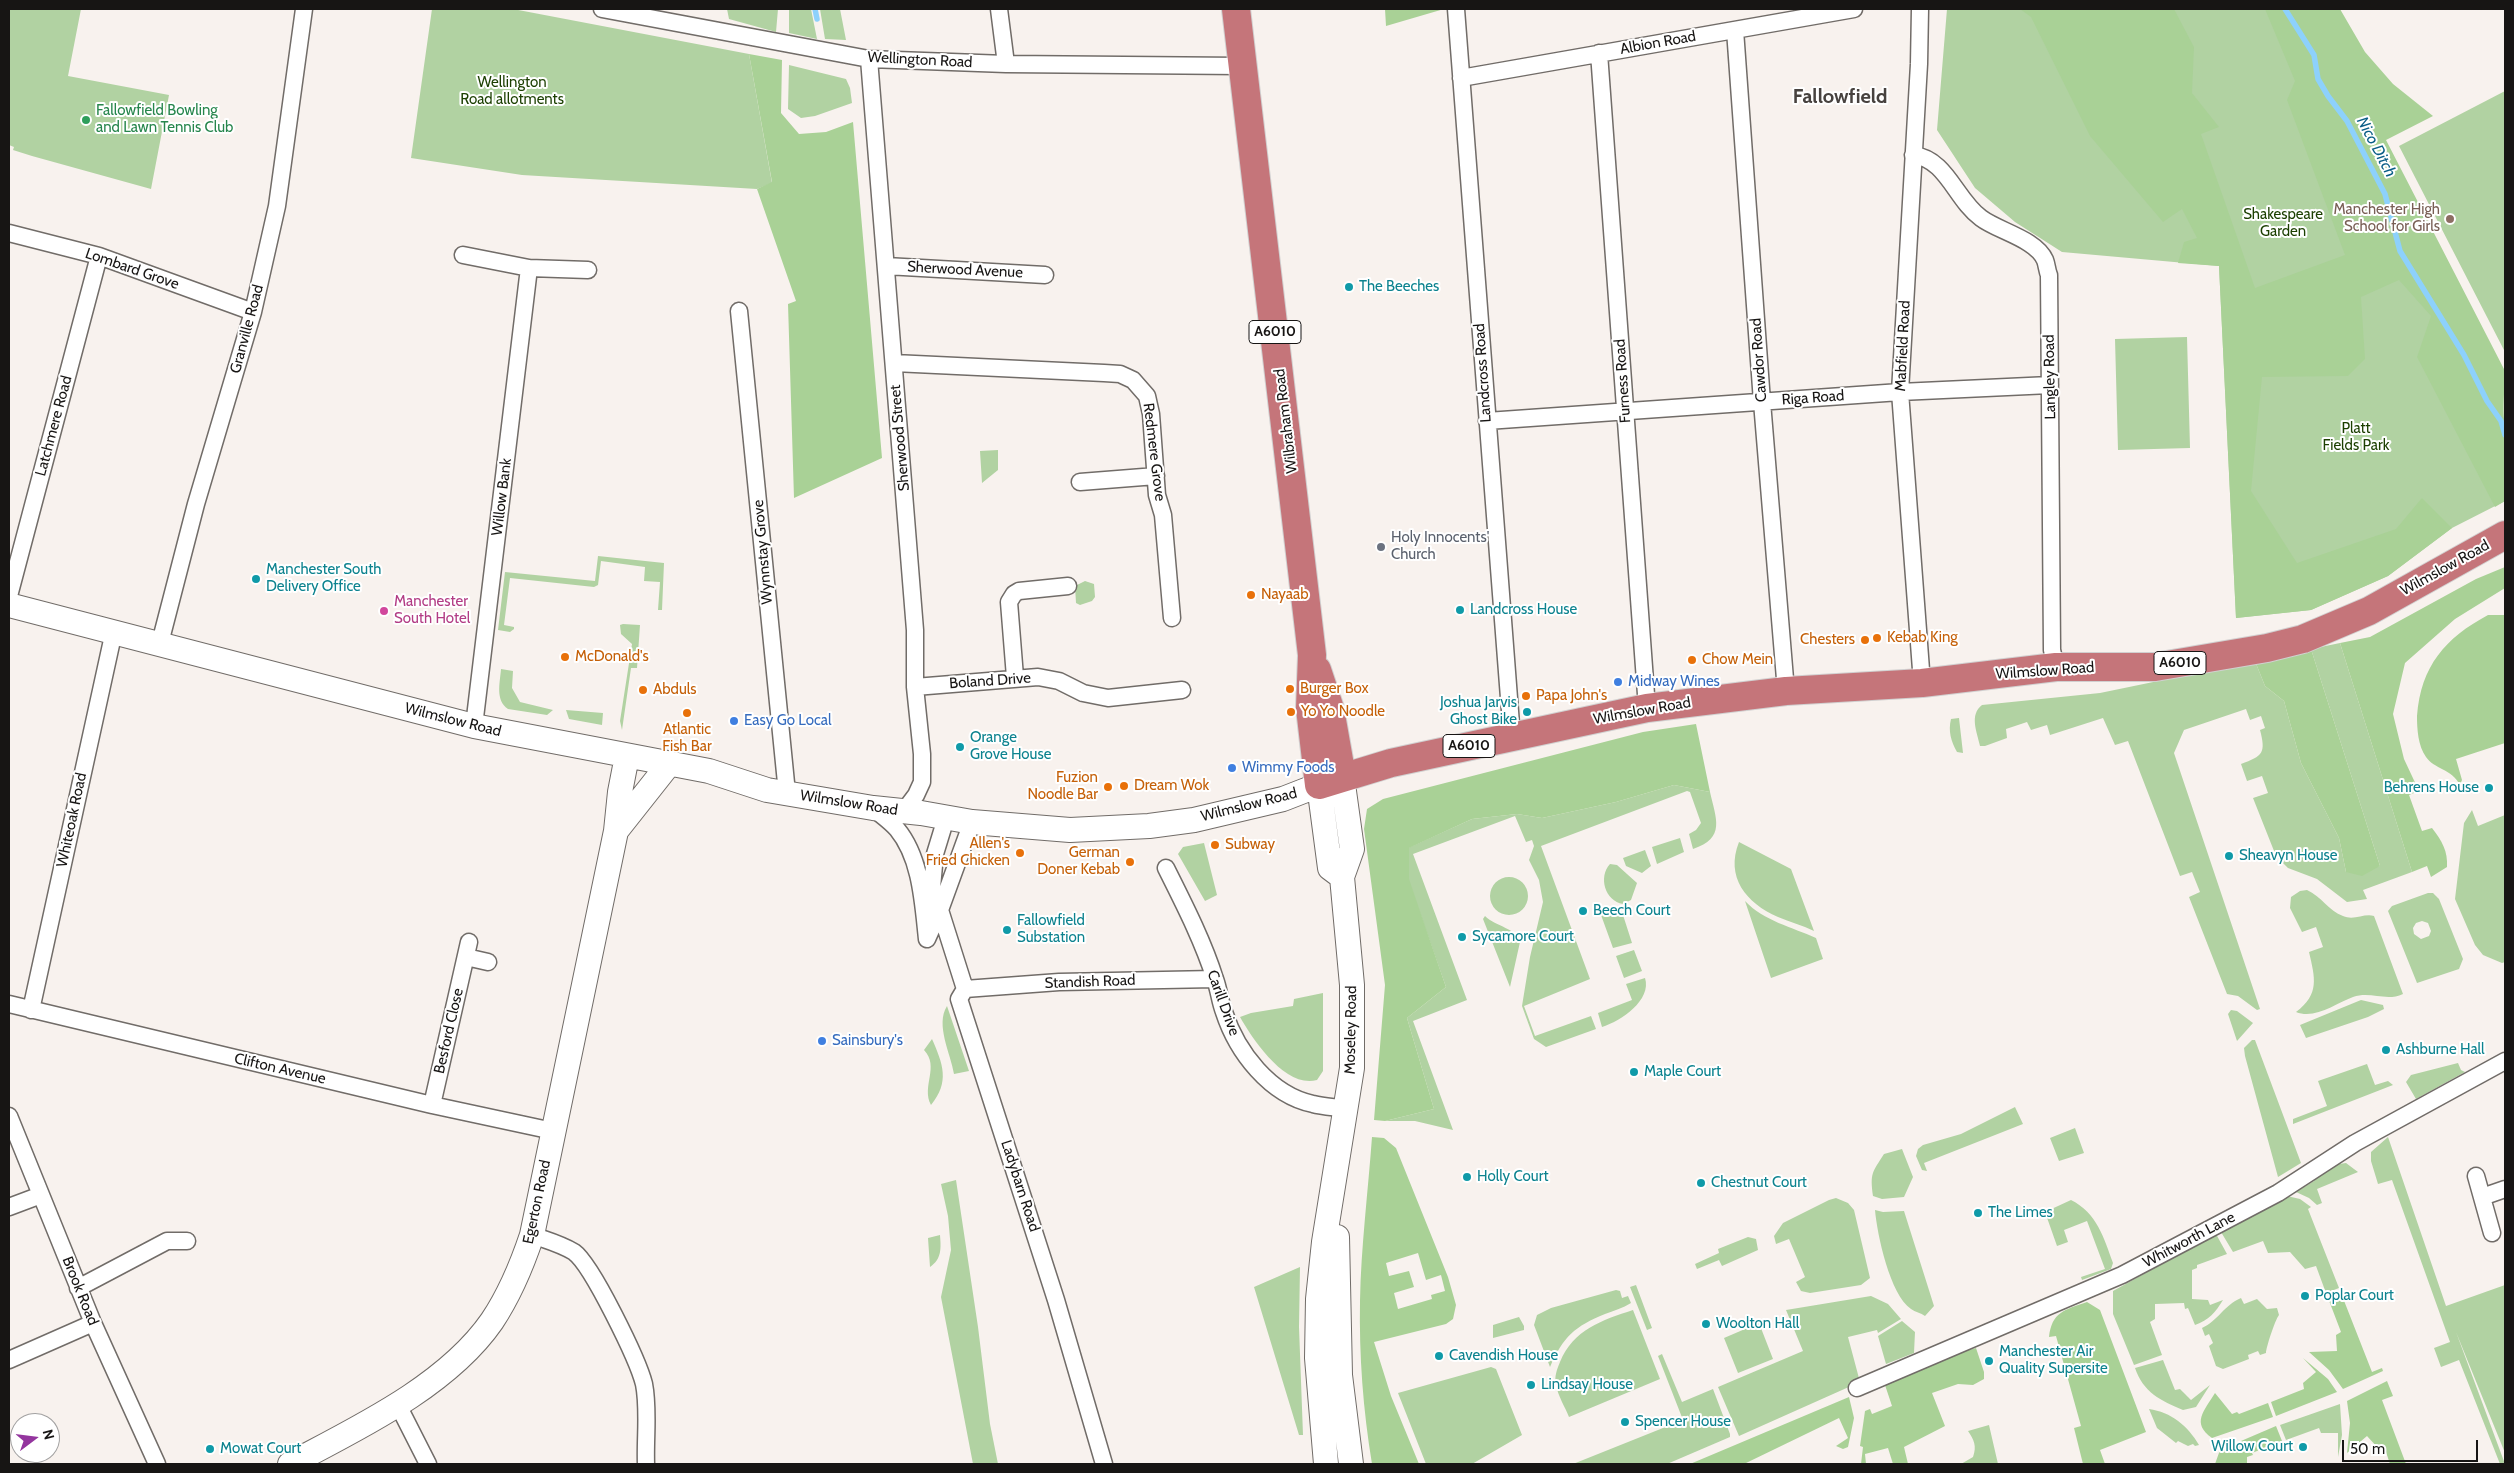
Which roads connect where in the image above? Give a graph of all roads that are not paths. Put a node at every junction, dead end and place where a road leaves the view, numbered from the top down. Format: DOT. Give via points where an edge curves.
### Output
graph roads {
  1 [pos="304,9"];
  2 [pos="602,9"];
  3 [pos="999,9"];
  4 [pos="1236,9"];
  5 [pos="1456,9"];
  6 [pos="1854,9"];
  7 [pos="1920,9"];
  8 [pos="1736,30"];
  9 [pos="1599,54"];
  10 [pos="869,59"];
  11 [pos="1006,64"];
  12 [pos="1242,66"];
  13 [pos="1461,78"];
  14 [pos="1913,155"];
  15 [pos="9,233"];
  16 [pos="463,255"];
  17 [pos="99,256"];
  18 [pos="886,266"];
  19 [pos="530,268"];
  20 [pos="588,270"];
  21 [pos="1045,275"];
  22 [pos="253,312"];
  23 [pos="740,312"];
  24 [pos="894,363"];
  25 [pos="2050,385"];
  26 [pos="1900,392"];
  27 [pos="1762,402"];
  28 [pos="1625,412"];
  29 [pos="1487,422"];
  30 [pos="1156,476"];
  31 [pos="1080,482"];
  32 [pos="2505,535"];
  33 [pos="1068,586"];
  34 [pos="9,596"];
  35 [pos="9,605"];
  36 [pos="1172,618"];
  37 [pos="114,631"];
  38 [pos="160,643"];
  39 [pos="2056,667"];
  40 [pos="1015,677"];
  41 [pos="1922,683"];
  42 [pos="915,687"];
  43 [pos="1182,690"];
  44 [pos="1786,690"];
  45 [pos="1647,708"];
  46 [pos="474,726"];
  47 [pos="1512,737"];
  48 [pos="627,756"];
  49 [pos="669,764"];
  50 [pos="1330,781"];
  51 [pos="787,793"];
  52 [pos="873,808"];
  53 [pos="904,811"];
  54 [pos="946,818"];
  55 [pos="972,822"];
  56 [pos="616,832"];
  57 [pos="1166,868"];
  58 [pos="940,910"];
  59 [pos="927,939"];
  60 [pos="488,962"];
  61 [pos="1215,979"];
  62 [pos="966,989"];
  63 [pos="9,1004"];
  64 [pos="31,1010"];
  65 [pos="2504,1066"];
  66 [pos="432,1106"];
  67 [pos="1347,1109"];
  68 [pos="9,1116"];
  69 [pos="553,1131"];
  70 [pos="2476,1176"];
  71 [pos="1335,1183"];
  72 [pos="2505,1189"];
  73 [pos="41,1195"];
  74 [pos="2482,1197"];
  75 [pos="9,1207"];
  76 [pos="2492,1233"];
  77 [pos="532,1235"];
  78 [pos="187,1241"];
  79 [pos="78,1288"];
  80 [pos="93,1323"];
  81 [pos="9,1360"];
  82 [pos="1857,1388"];
  83 [pos="397,1403"];
  84 [pos="157,1464"];
  85 [pos="290,1464"];
  86 [pos="428,1464"];
  87 [pos="646,1464"];
  88 [pos="1104,1464"];
  89 [pos="1326,1464"];
  90 [pos="1351,1464"];
  1 -- 22 [label="street, Granville Road" via="277,206"];
  2 -- 10 [label="street, Wellington Road"];
  3 -- 11 [label="street"];
  4 -- 12 [label="highway, Wilbraham Road / A6010"];
  5 -- 13 [label="street, Landcross Road"];
  6 -- 8 [label="street, Albion Road"];
  7 -- 14 [label="street, Mabfield Road"];
  8 -- 9 [label="street, Albion Road"];
  8 -- 27 [label="street, Cawdor Road"];
  9 -- 13 [label="street, Albion Road"];
  9 -- 28 [label="street, Furness Road"];
  10 -- 11 [label="street, Wellington Road"];
  10 -- 18 [label="street, Sherwood Street"];
  11 -- 12 [label="street, Wellington Road"];
  12 -- 50 [label="highway, Wilbraham Road / A6010" via="1312,655 1330,709"];
  13 -- 29 [label="street, Landcross Road"];
  14 -- 25 [label="street, Langley Road" via="1926,156 1936,163 1981,218 2032,247 2045,259"];
  14 -- 26 [label="street, Mabfield Road"];
  15 -- 17 [label="street, Lombard Grove"];
  16 -- 19 [label="street"];
  17 -- 22 [label="street, Lombard Grove"];
  17 -- 34 [label="street, Latchmere Road"];
  18 -- 21 [label="street, Sherwood Avenue"];
  18 -- 24 [label="street, Sherwood Street"];
  19 -- 20 [label="street"];
  19 -- 46 [label="street, Willow Bank"];
  22 -- 38 [label="street, Granville Road" via="196,504"];
  23 -- 51 [label="street, Wynnstay Grove"];
  24 -- 30 [label="street, Redmere Grove" via="1104,372 1133,380 1147,396"];
  24 -- 42 [label="street, Sherwood Street" via="915,630"];
  25 -- 26 [label="street, Riga Road"];
  25 -- 39 [label="street, Langley Road" via="2052,650"];
  26 -- 27 [label="street, Riga Road"];
  26 -- 41 [label="street, Mabfield Road"];
  27 -- 28 [label="street, Riga Road"];
  27 -- 44 [label="street, Cawdor Road"];
  28 -- 29 [label="street, Riga Road"];
  28 -- 45 [label="street, Furness Road"];
  29 -- 47 [label="street, Landcross Road"];
  30 -- 31 [label="street"];
  30 -- 36 [label="street, Redmere Grove" via="1163,515"];
  32 -- 39 [label="highway, Wilmslow Road / A6010" via="2369,611 2303,640 2155,667"];
  33 -- 40 [label="street" via="1019,591 1009,602"];
  35 -- 37 [label="main road, Wilmslow Road"];
  37 -- 38 [label="main road, Wilmslow Road"];
  37 -- 64 [label="street, Whiteoak Road"];
  38 -- 46 [label="main road, Wilmslow Road"];
  39 -- 41 [label="highway, Wilmslow Road / A6010"];
  40 -- 42 [label="street, Boland Drive"];
  40 -- 43 [label="street, Boland Drive" via="1060,681 1083,693 1108,698"];
  41 -- 44 [label="highway, Wilmslow Road / A6010"];
  42 -- 53 [label="street, Sherwood Street" via="922,782"];
  44 -- 45 [label="highway, Wilmslow Road / A6010"];
  45 -- 47 [label="highway, Wilmslow Road / A6010"];
  46 -- 48 [label="main road, Wilmslow Road"];
  47 -- 50 [label="highway, Wilmslow Road / A6010" via="1391,763"];
  48 -- 49 [label="main road, Wilmslow Road"];
  48 -- 56 [label="main road, Egerton Road"];
  49 -- 51 [label="main road, Wilmslow Road" via="709,771 767,790"];
  49 -- 56 [label="main road, Egerton Road"];
  50 -- 55 [label="main road, Wilmslow Road" via="1283,799 1194,820 1149,826 1070,830"];
  50 -- 67 [label="main road, Moseley Road" via="1330,868 1342,877 1352,985 1352,1068"];
  51 -- 52 [label="main road, Wilmslow Road"];
  52 -- 53 [label="main road, Wilmslow Road"];
  52 -- 59 [label="street" via="897,829 913,855"];
  53 -- 54 [label="main road, Wilmslow Road"];
  54 -- 55 [label="main road, Wilmslow Road"];
  54 -- 59 [label="street" via="935,854"];
  55 -- 58 [label="street"];
  56 -- 69 [label="main road, Egerton Road"];
  57 -- 61 [label="street, Carill Drive" via="1193,922"];
  58 -- 59 [label="street"];
  58 -- 62 [label="street, Ladybarn Road"];
  60 -- 66 [label="street, Besford Close" via="468,950"];
  61 -- 62 [label="street, Standish Road" via="1058,982"];
  61 -- 67 [label="street, Carill Drive" via="1224,1013 1238,1042 1265,1078 1281,1090 1311,1104"];
  62 -- 88 [label="street, Ladybarn Road" via="958,999 1056,1300"];
  63 -- 64 [label="street, Clifton Avenue"];
  64 -- 66 [label="street, Clifton Avenue"];
  65 -- 82 [label="street, Whitworth Lane" via="2355,1144 2278,1193 2122,1275"];
  66 -- 69 [label="street, Clifton Avenue"];
  67 -- 71 [label="main road, Moseley Road"];
  68 -- 73 [label="street, Brook Road"];
  69 -- 77 [label="main road, Egerton Road"];
  70 -- 74 [label="street"];
  71 -- 89 [label="main road, Moseley Road" via="1324,1242 1317,1316 1319,1404"];
  71 -- 90 [label="main road, Moseley Road" via="1340,1375"];
  72 -- 74 [label="street"];
  73 -- 75 [label="street"];
  73 -- 79 [label="street, Brook Road"];
  74 -- 76 [label="street"];
  77 -- 83 [label="main road, Egerton Road" via="513,1284 481,1335 458,1359"];
  77 -- 87 [label="street" via="576,1253 625,1334 644,1385"];
  78 -- 79 [label="street" via="167,1241"];
  79 -- 80 [label="street, Brook Road"];
  80 -- 81 [label="street"];
  80 -- 84 [label="street, Brook Road"];
  83 -- 85 [label="main road, Egerton Road"];
  83 -- 86 [label="street"];
}
